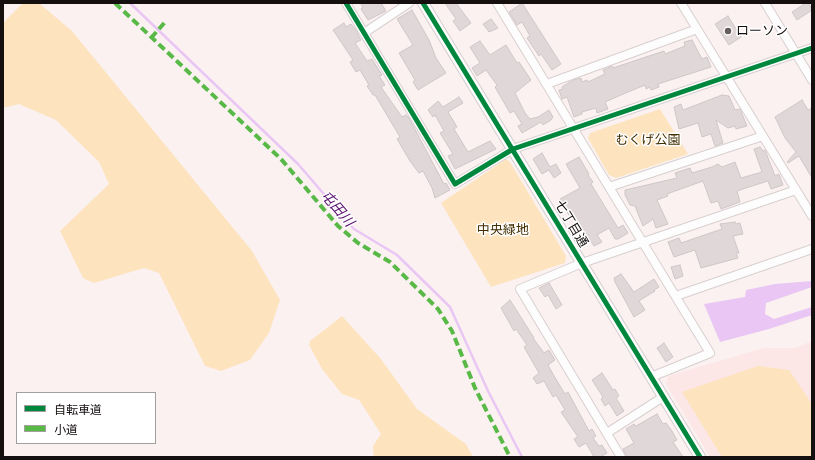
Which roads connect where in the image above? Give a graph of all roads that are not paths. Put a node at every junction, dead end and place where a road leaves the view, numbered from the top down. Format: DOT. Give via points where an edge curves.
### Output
graph roads {
  1 [pos="346,3"];
  2 [pos="409,3"];
  3 [pos="423,3"];
  4 [pos="497,3"];
  5 [pos="681,3"];
  6 [pos="765,3"];
  7 [pos="697,29"];
  8 [pos="364,33"];
  9 [pos="812,48"];
  10 [pos="796,54"];
  11 [pos="727,77"];
  12 [pos="812,80"];
  13 [pos="546,84"];
  14 [pos="574,128"];
  15 [pos="763,136"];
  16 [pos="512,149"];
  17 [pos="609,187"];
  18 [pos="796,190"];
  19 [pos="812,216"];
  20 [pos="643,242"];
  21 [pos="812,249"];
  22 [pos="582,263"];
  23 [pos="676,296"];
  24 [pos="651,377"];
  25 [pos="663,397"];
  26 [pos="607,433"];
  27 [pos="621,457"];
  28 [pos="700,457"];
  1 -- 8 [label="street"];
  2 -- 8 [label="street"];
  3 -- 16 [label="street, 七丁目通"];
  4 -- 13 [label="street"];
  5 -- 7 [label="street"];
  6 -- 10 [label="street"];
  7 -- 11 [label="street"];
  7 -- 13 [label="street"];
  8 -- 16 [label="street" via="455,184"];
  9 -- 10 [label="street"];
  10 -- 11 [label="street"];
  10 -- 12 [label="street"];
  11 -- 14 [label="street"];
  11 -- 15 [label="street"];
  13 -- 14 [label="street"];
  14 -- 16 [label="street"];
  14 -- 17 [label="street"];
  15 -- 17 [label="street"];
  15 -- 18 [label="street"];
  16 -- 22 [label="street, 七丁目通"];
  17 -- 20 [label="street"];
  18 -- 19 [label="street"];
  18 -- 20 [label="street"];
  20 -- 22 [label="street"];
  20 -- 23 [label="street"];
  21 -- 23 [label="street"];
  22 -- 24 [label="street, 七丁目通"];
  22 -- 26 [label="street" via="520,289"];
  23 -- 24 [label="street" via="710,353"];
  24 -- 25 [label="street, 七丁目通"];
  25 -- 26 [label="street"];
  25 -- 28 [label="street, 七丁目通"];
  26 -- 27 [label="street"];
}
